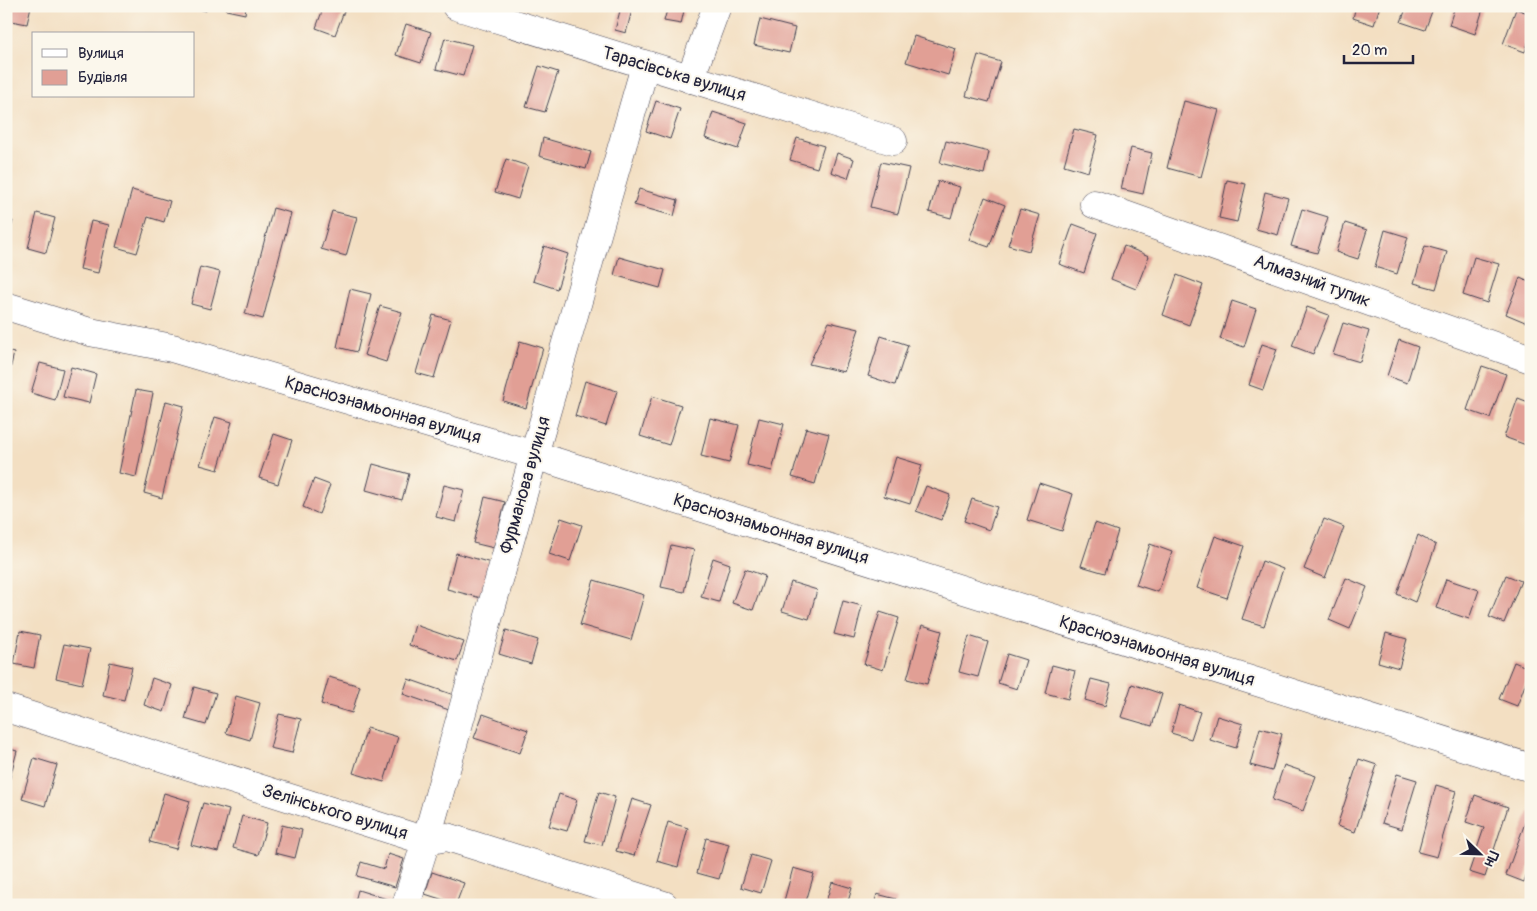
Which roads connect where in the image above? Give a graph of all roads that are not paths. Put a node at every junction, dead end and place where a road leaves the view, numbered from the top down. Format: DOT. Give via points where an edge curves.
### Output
graph roads {
  1 [pos="456,6"];
  2 [pos="717,6"];
  3 [pos="645,66"];
  4 [pos="690,79"];
  5 [pos="893,141"];
  6 [pos="1094,204"];
  7 [pos="6,306"];
  8 [pos="1531,359"];
  9 [pos="534,455"];
  10 [pos="6,708"];
  11 [pos="1531,768"];
  12 [pos="426,841"];
  13 [pos="406,905"];
  14 [pos="664,905"];
  1 -- 3 [label="street, Тарасівська вулиця"];
  2 -- 4 [label="street"];
  3 -- 4 [label="street, Тарасівська вулиця"];
  3 -- 9 [label="street, Фурманова вулиця"];
  4 -- 5 [label="street, Тарасівська вулиця"];
  6 -- 8 [label="street, Алмазний тупик"];
  7 -- 9 [label="street, Краснознамьонная вулиця" via="90,332 172,348"];
  9 -- 11 [label="street, Краснознамьонная вулиця"];
  9 -- 12 [label="street, Фурманова вулиця"];
  10 -- 12 [label="street, Зелінського вулиця"];
  12 -- 13 [label="street, Фурманова вулиця"];
  12 -- 14 [label="street, Зелінського вулиця" via="447,837"];
}
